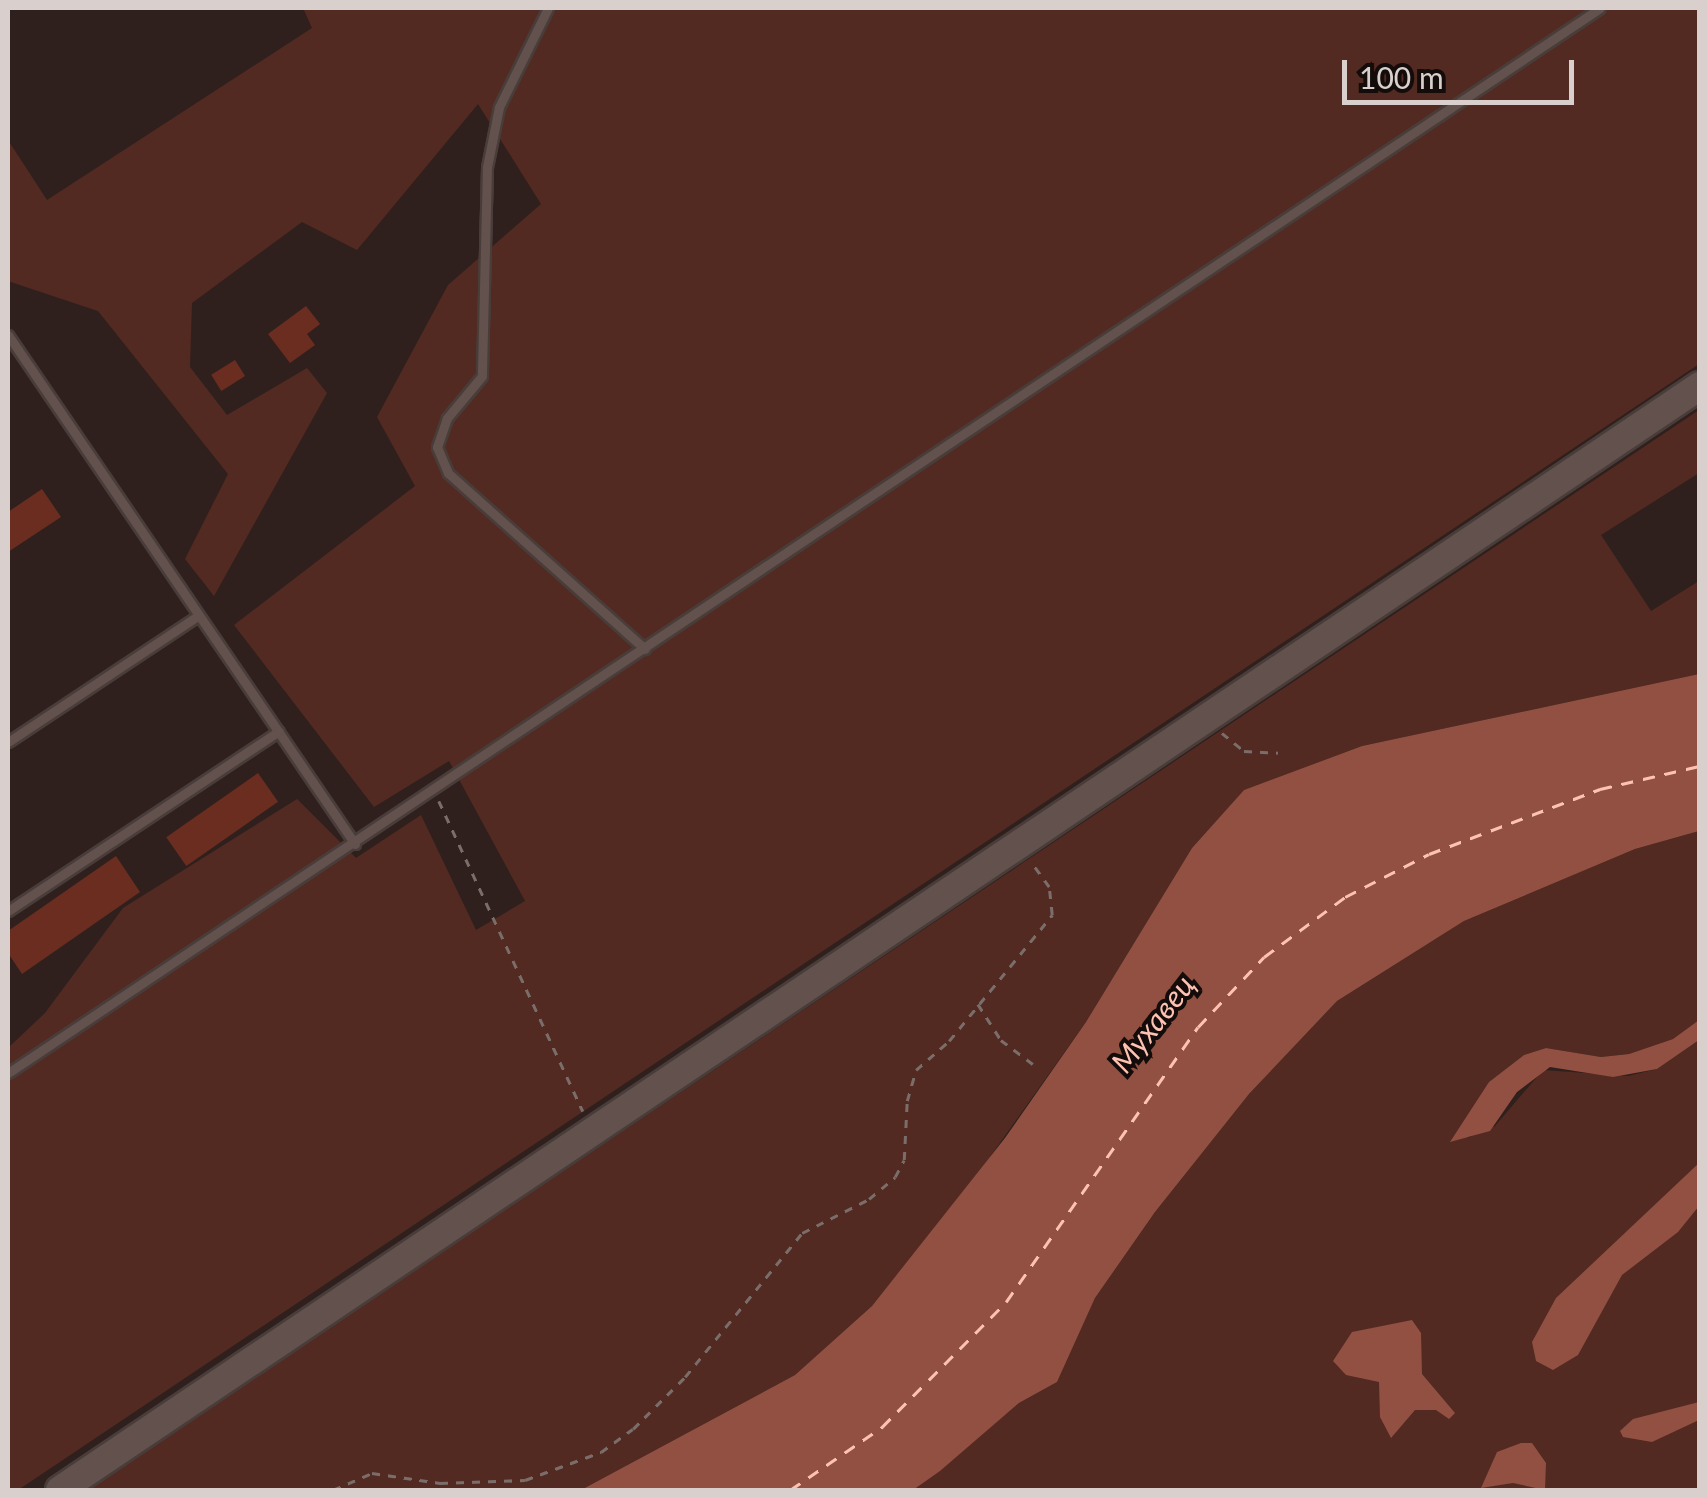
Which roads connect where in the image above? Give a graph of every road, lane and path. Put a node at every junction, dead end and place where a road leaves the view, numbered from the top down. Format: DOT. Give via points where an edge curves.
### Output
graph roads {
  1 [pos="548,8"];
  2 [pos="1600,8"];
  3 [pos="8,335"];
  4 [pos="1700,386"];
  5 [pos="199,615"];
  6 [pos="646,649"];
  7 [pos="1211,715"];
  8 [pos="278,731"];
  9 [pos="8,742"];
  10 [pos="1278,753"];
  11 [pos="434,791"];
  12 [pos="355,844"];
  13 [pos="1016,847"];
  14 [pos="8,911"];
  15 [pos="977,1003"];
  16 [pos="1033,1064"];
  17 [pos="8,1073"];
  18 [pos="592,1133"];
  19 [pos="60,1490"];
  20 [pos="333,1490"];
  1 -- 6 [label="lane" via="499,107 487,166 482,376 447,418 437,447 448,473"];
  2 -- 6 [label="lane"];
  3 -- 5 [label="lane"];
  4 -- 7 [label="street"];
  5 -- 8 [label="lane"];
  5 -- 9 [label="lane"];
  6 -- 11 [label="lane"];
  7 -- 10 [label="path" via="1244,751"];
  7 -- 13 [label="street"];
  8 -- 12 [label="lane"];
  8 -- 14 [label="lane"];
  11 -- 12 [label="lane"];
  11 -- 18 [label="path"];
  12 -- 17 [label="lane"];
  13 -- 15 [label="path" via="1048,887 1052,915"];
  13 -- 18 [label="street"];
  15 -- 16 [label="path" via="1000,1040"];
  15 -- 20 [label="path" via="916,1070 906,1101 904,1160 895,1177 869,1199 802,1233 685,1377 633,1429 602,1452 525,1480 440,1483 372,1473"];
  18 -- 19 [label="street"];
}
